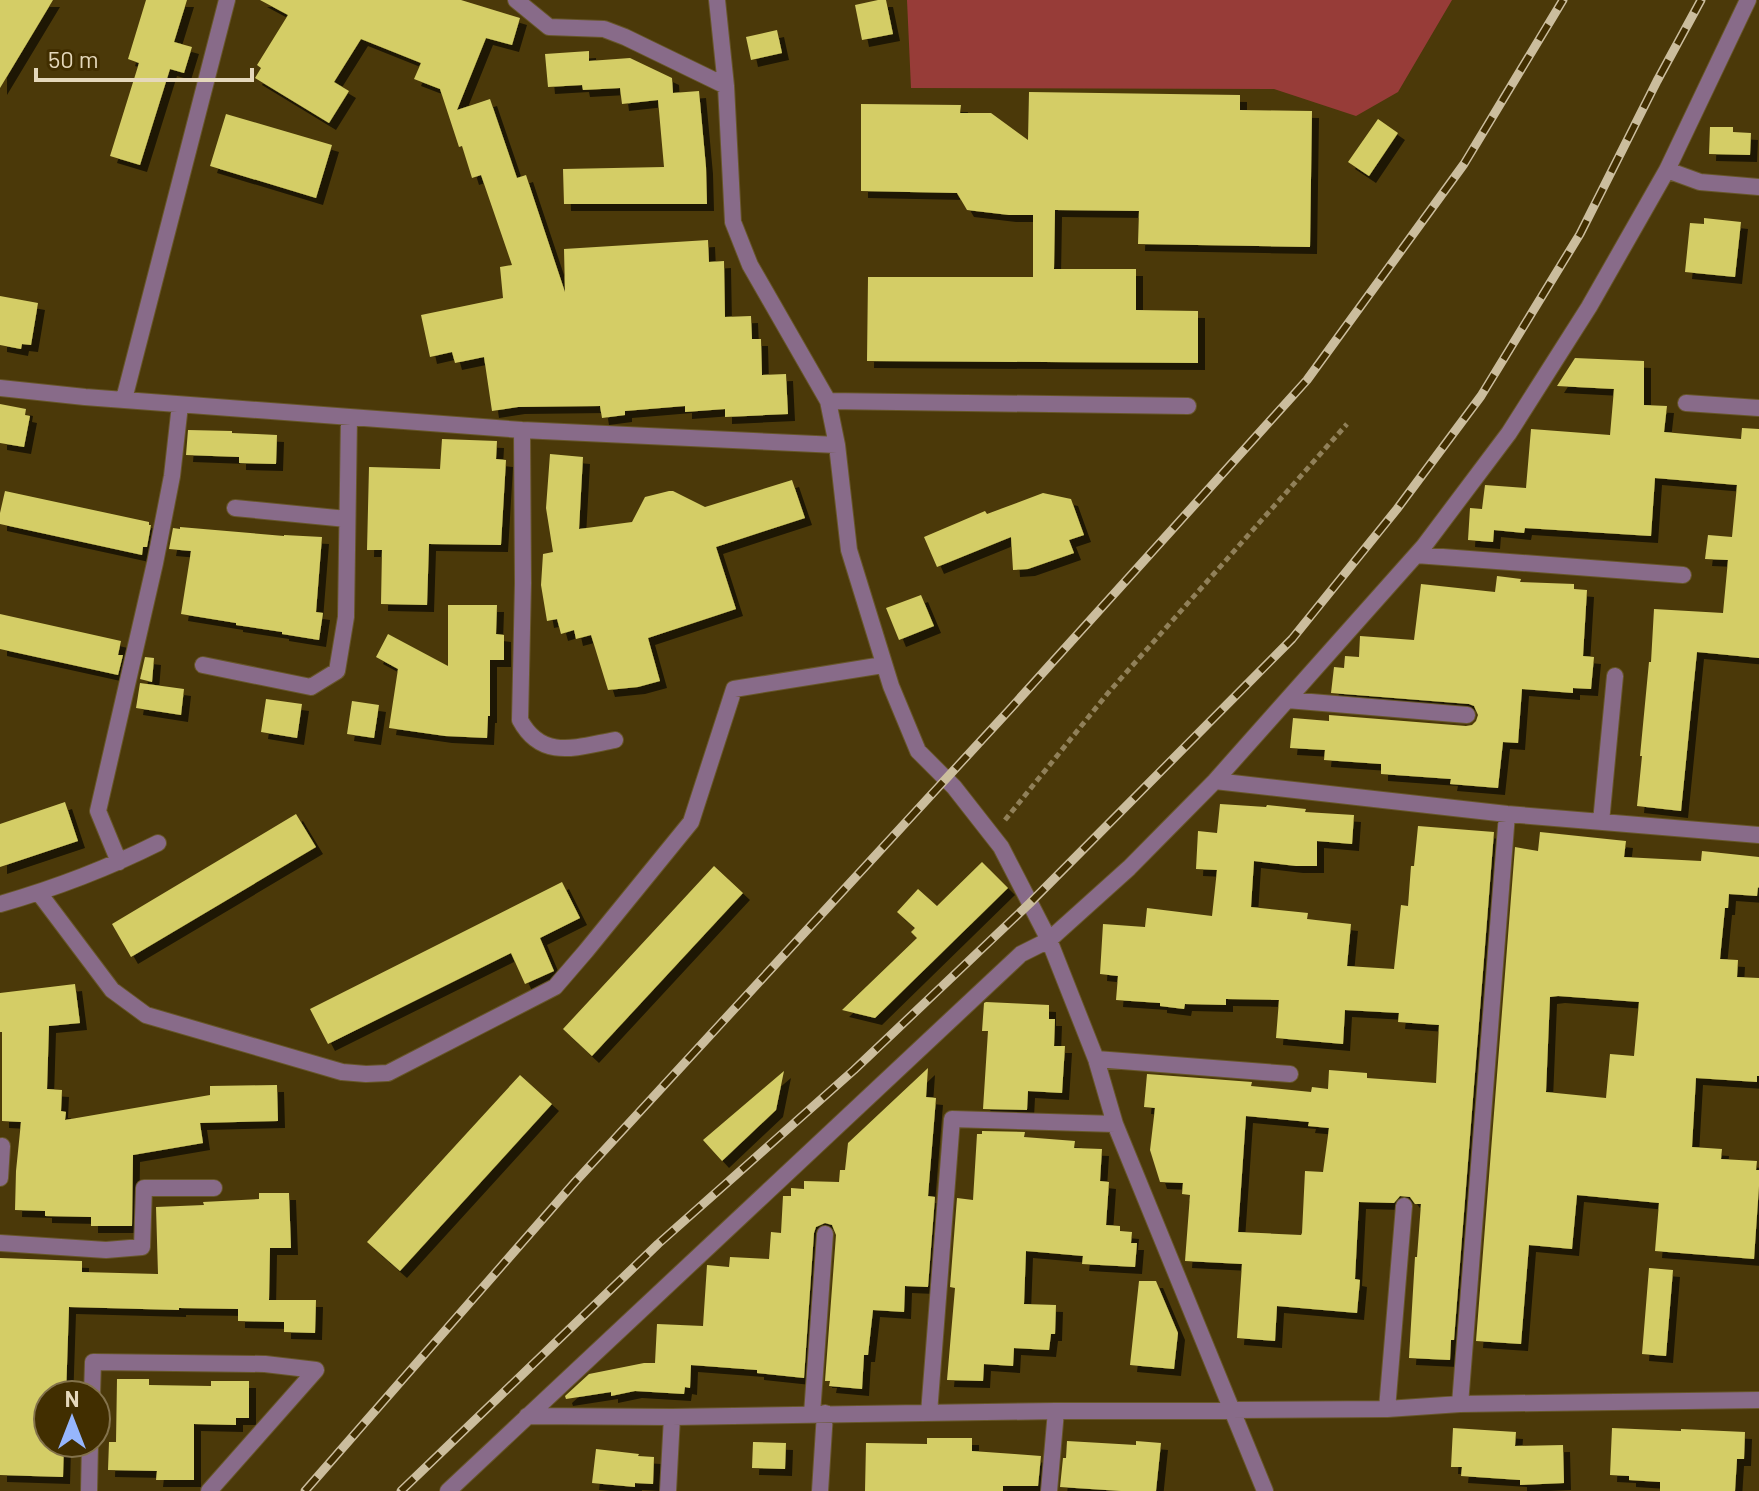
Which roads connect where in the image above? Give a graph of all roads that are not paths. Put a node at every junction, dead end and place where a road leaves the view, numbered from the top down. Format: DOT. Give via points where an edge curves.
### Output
graph roads {
  1 [pos="227,0"];
  2 [pos="516,0"];
  3 [pos="717,0"];
  4 [pos="1748,0"];
  5 [pos="726,86"];
  6 [pos="1667,170"];
  7 [pos="1759,187"];
  8 [pos="0,388"];
  9 [pos="124,399"];
  10 [pos="828,401"];
  11 [pos="1686,403"];
  12 [pos="180,405"];
  13 [pos="1188,406"];
  14 [pos="1759,408"];
  15 [pos="349,417"];
  16 [pos="522,430"];
  17 [pos="837,445"];
  18 [pos="235,508"];
  19 [pos="347,519"];
  20 [pos="1416,555"];
  21 [pos="1683,575"];
  22 [pos="203,665"];
  23 [pos="883,665"];
  24 [pos="1615,676"];
  25 [pos="1287,700"];
  26 [pos="1467,715"];
  27 [pos="615,740"];
  28 [pos="1215,781"];
  29 [pos="1507,814"];
  30 [pos="1601,822"];
  31 [pos="1759,835"];
  32 [pos="158,843"];
  33 [pos="119,862"];
  34 [pos="39,893"];
  35 [pos="0,904"];
  36 [pos="1049,940"];
  37 [pos="1096,1059"];
  38 [pos="1290,1074"];
  39 [pos="1115,1124"];
  40 [pos="2,1146"];
  41 [pos="0,1178"];
  42 [pos="214,1188"];
  43 [pos="1404,1206"];
  44 [pos="825,1234"];
  45 [pos="0,1243"];
  46 [pos="92,1379"];
  47 [pos="1759,1399"];
  48 [pos="1460,1404"];
  49 [pos="1387,1409"];
  50 [pos="1232,1410"];
  51 [pos="1056,1411"];
  52 [pos="929,1413"];
  53 [pos="818,1414"];
  54 [pos="527,1416"];
  55 [pos="672,1417"];
  56 [pos="90,1459"];
  57 [pos="89,1491"];
  58 [pos="209,1491"];
  59 [pos="448,1491"];
  60 [pos="668,1491"];
  61 [pos="820,1491"];
  62 [pos="1049,1491"];
  63 [pos="1265,1491"];
  1 -- 9 [label="street"];
  2 -- 5 [label="street" via="549,27 604,29"];
  3 -- 5 [label="street"];
  4 -- 6 [label="street"];
  5 -- 10 [label="street" via="733,222 750,265"];
  6 -- 7 [label="street" via="1700,182"];
  6 -- 20 [label="street" via="1509,433"];
  8 -- 9 [label="street"];
  9 -- 12 [label="street"];
  10 -- 13 [label="street"];
  10 -- 17 [label="street"];
  11 -- 14 [label="street"];
  12 -- 15 [label="street"];
  12 -- 33 [label="street" via="155,563 98,811"];
  15 -- 16 [label="street"];
  15 -- 19 [label="street"];
  16 -- 17 [label="street"];
  16 -- 27 [label="street" via="520,720 538,742 563,749"];
  17 -- 23 [label="street" via="849,550"];
  18 -- 19 [label="street"];
  19 -- 22 [label="street" via="346,617 337,671 311,687"];
  20 -- 21 [label="street"];
  20 -- 25 [label="street"];
  23 -- 34 [label="street" via="734,689 691,822 555,987 388,1073 342,1072 146,1015 112,990"];
  23 -- 36 [label="street" via="918,751 1001,847"];
  24 -- 30 [label="street"];
  25 -- 26 [label="street"];
  25 -- 28 [label="street"];
  28 -- 29 [label="street"];
  28 -- 36 [label="street"];
  29 -- 30 [label="street"];
  29 -- 48 [label="street"];
  30 -- 31 [label="street"];
  32 -- 33 [label="street"];
  33 -- 34 [label="street"];
  34 -- 35 [label="street"];
  36 -- 37 [label="street"];
  36 -- 54 [label="street" via="1021,954"];
  37 -- 38 [label="street"];
  37 -- 39 [label="street"];
  39 -- 50 [label="street"];
  39 -- 52 [label="street" via="952,1119"];
  40 -- 41 [label="street"];
  42 -- 45 [label="street" via="144,1188 142,1247 106,1250"];
  43 -- 49 [label="street"];
  44 -- 53 [label="street"];
  46 -- 58 [label="street" via="93,1362 265,1364 316,1370"];
  47 -- 48 [label="street"];
  48 -- 49 [label="street"];
  49 -- 50 [label="street"];
  50 -- 51 [label="street"];
  50 -- 63 [label="street"];
  51 -- 52 [label="street"];
  51 -- 62 [label="street"];
  52 -- 53 [label="street"];
  53 -- 55 [label="street"];
  53 -- 61 [label="street"];
  54 -- 55 [label="street"];
  54 -- 59 [label="street"];
  55 -- 60 [label="street"];
  56 -- 57 [label="street"];
}
